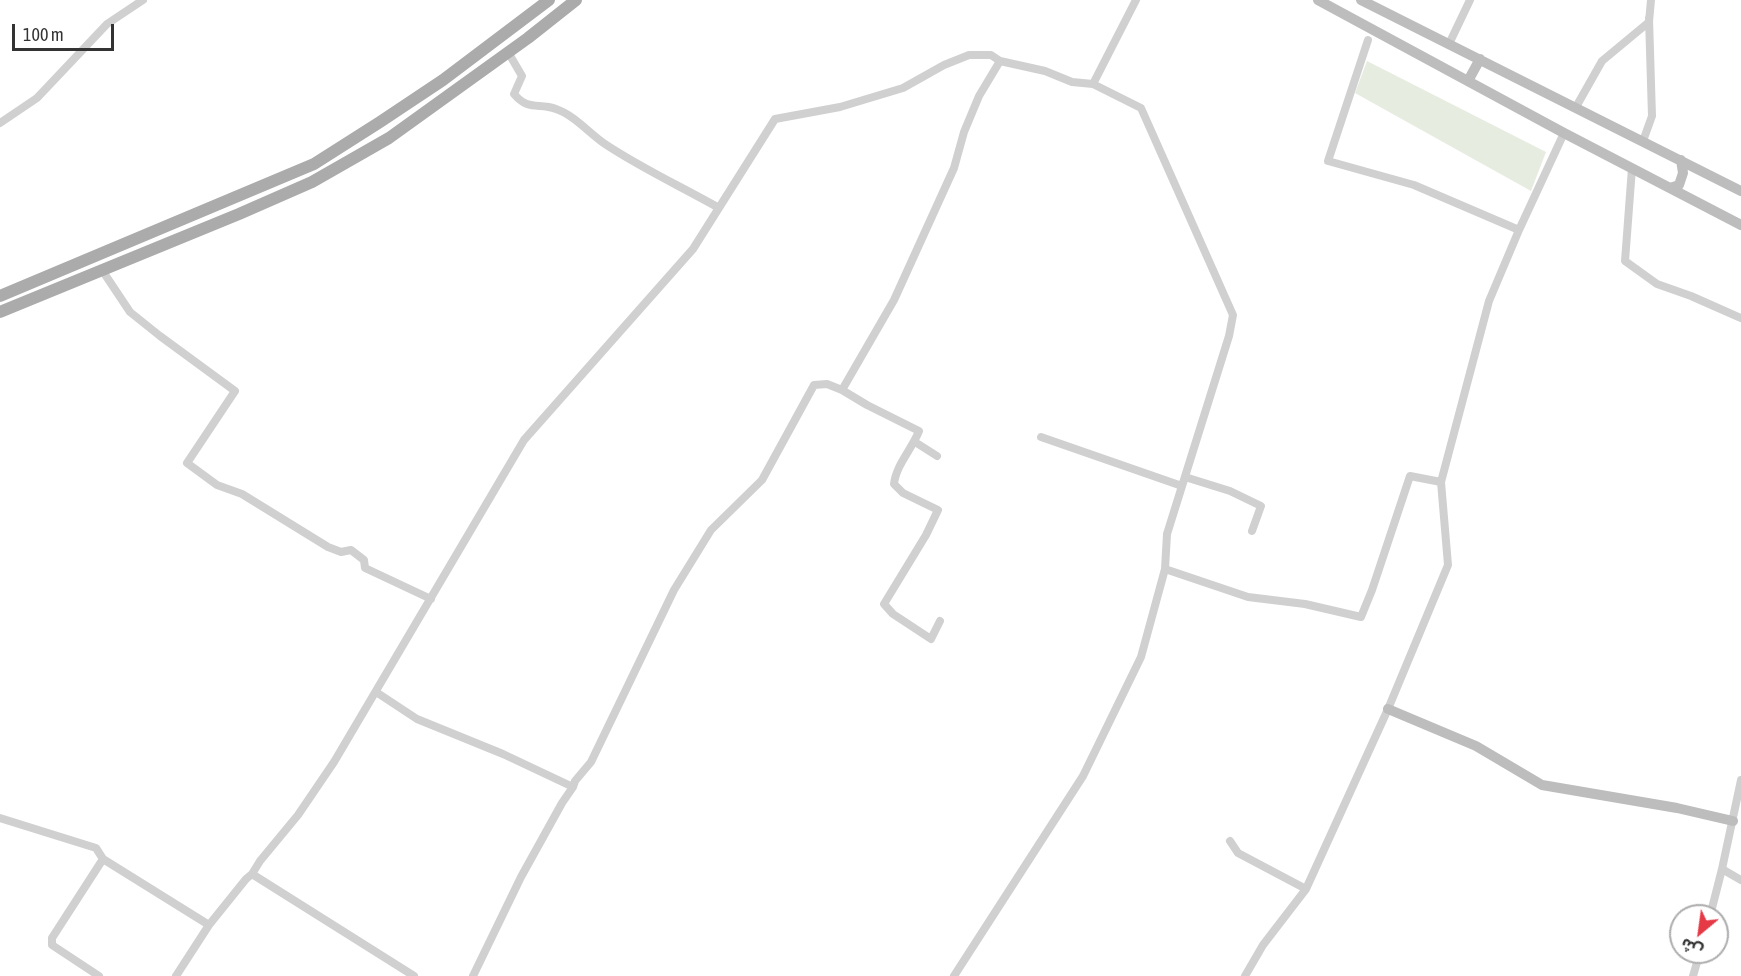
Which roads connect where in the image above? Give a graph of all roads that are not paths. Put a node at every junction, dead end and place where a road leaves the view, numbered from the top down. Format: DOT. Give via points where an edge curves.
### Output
graph roads {
  1 [pos="142,0"];
  2 [pos="549,0"];
  3 [pos="576,0"];
  4 [pos="1136,0"];
  5 [pos="1318,0"];
  6 [pos="1361,0"];
  7 [pos="1470,0"];
  8 [pos="1651,0"];
  9 [pos="1649,18"];
  10 [pos="518,23"];
  11 [pos="528,38"];
  12 [pos="1368,40"];
  13 [pos="1449,44"];
  14 [pos="508,52"];
  15 [pos="1480,59"];
  16 [pos="1000,61"];
  17 [pos="1468,81"];
  18 [pos="1093,84"];
  19 [pos="405,104"];
  20 [pos="1576,107"];
  21 [pos="414,120"];
  22 [pos="0,123"];
  23 [pos="1564,133"];
  24 [pos="1643,141"];
  25 [pos="1681,160"];
  26 [pos="1632,168"];
  27 [pos="1670,188"];
  28 [pos="1741,191"];
  29 [pos="719,208"];
  30 [pos="1741,225"];
  31 [pos="1519,230"];
  32 [pos="69,268"];
  33 [pos="102,270"];
  34 [pos="73,282"];
  35 [pos="0,296"];
  36 [pos="0,312"];
  37 [pos="1741,318"];
  38 [pos="843,390"];
  39 [pos="1041,437"];
  40 [pos="915,442"];
  41 [pos="937,456"];
  42 [pos="1184,481"];
  43 [pos="1441,482"];
  44 [pos="1252,531"];
  45 [pos="1165,569"];
  46 [pos="431,599"];
  47 [pos="940,621"];
  48 [pos="376,692"];
  49 [pos="1388,709"];
  50 [pos="1741,780"];
  51 [pos="573,787"];
  52 [pos="0,818"];
  53 [pos="1733,821"];
  54 [pos="1230,841"];
  55 [pos="103,859"];
  56 [pos="1722,869"];
  57 [pos="252,874"];
  58 [pos="1741,880"];
  59 [pos="1306,889"];
  60 [pos="1713,904"];
  61 [pos="209,925"];
  62 [pos="99,976"];
  63 [pos="176,976"];
  64 [pos="414,976"];
  65 [pos="473,976"];
  66 [pos="954,976"];
  67 [pos="1245,976"];
  1 -- 22 [label="street" via="106,24 37,98"];
  2 -- 10 [label="main road"];
  3 -- 11 [label="main road"];
  4 -- 18 [label="street"];
  5 -- 17 [label="main road"];
  6 -- 13 [label="main road"];
  7 -- 13 [label="street"];
  8 -- 9 [label="street"];
  9 -- 20 [label="street" via="1602,61"];
  9 -- 24 [label="street" via="1652,116"];
  10 -- 11 [label="main road"];
  10 -- 19 [label="main road"];
  11 -- 14 [label="main road"];
  12 -- 31 [label="street" via="1328,161 1414,185"];
  13 -- 15 [label="main road"];
  14 -- 21 [label="main road"];
  14 -- 29 [label="street" via="522,76 514,94 520,101 531,107 554,108 607,145"];
  15 -- 17 [label="main road"];
  15 -- 20 [label="main road"];
  16 -- 18 [label="street" via="1072,82"];
  16 -- 29 [label="street" via="991,55 969,55 944,64 903,88 840,107 775,119"];
  16 -- 38 [label="street" via="979,96 954,168 894,300"];
  17 -- 23 [label="main road"];
  18 -- 42 [label="street" via="1140,108 1233,315"];
  19 -- 21 [label="main road"];
  19 -- 32 [label="main road" via="314,164"];
  20 -- 24 [label="main road"];
  21 -- 33 [label="main road" via="312,182"];
  23 -- 26 [label="main road"];
  23 -- 31 [label="street"];
  24 -- 25 [label="main road"];
  25 -- 27 [label="main road" via="1681,179"];
  25 -- 28 [label="main road"];
  26 -- 27 [label="main road"];
  26 -- 37 [label="street" via="1625,261 1657,284"];
  27 -- 30 [label="main road"];
  29 -- 46 [label="street" via="693,249 524,440"];
  31 -- 43 [label="street" via="1490,301"];
  32 -- 34 [label="main road"];
  32 -- 35 [label="main road"];
  33 -- 34 [label="main road"];
  33 -- 46 [label="street" via="130,312 235,391 187,463 218,485 242,494 328,547 341,552 351,550 364,560 365,568"];
  34 -- 36 [label="main road"];
  38 -- 40 [label="street" via="918,431"];
  38 -- 51 [label="street" via="827,384 814,385 762,480 711,530 674,590 591,762"];
  39 -- 42 [label="street"];
  40 -- 41 [label="street"];
  40 -- 47 [label="street" via="895,474 894,484 903,493 938,510 884,604 931,639"];
  42 -- 44 [label="street" via="1230,491 1261,506"];
  42 -- 45 [label="street" via="1167,534"];
  43 -- 45 [label="street" via="1410,476 1361,617 1305,604 1248,597"];
  43 -- 49 [label="street" via="1448,564"];
  45 -- 66 [label="street" via="1141,657 1083,776"];
  46 -- 48 [label="street"];
  48 -- 51 [label="street" via="417,719"];
  48 -- 57 [label="street" via="334,762"];
  49 -- 53 [label="main road" via="1476,746 1542,785"];
  49 -- 59 [label="street"];
  50 -- 53 [label="street"];
  51 -- 65 [label="street" via="521,877"];
  52 -- 55 [label="street" via="96,848"];
  53 -- 56 [label="street"];
  54 -- 59 [label="street" via="1238,853"];
  55 -- 61 [label="street"];
  55 -- 62 [label="street" via="52,938 52,945"];
  56 -- 58 [label="street"];
  56 -- 60 [label="street"];
  57 -- 61 [label="street"];
  57 -- 64 [label="street"];
  59 -- 67 [label="street" via="1263,945"];
  61 -- 63 [label="street"];
}
